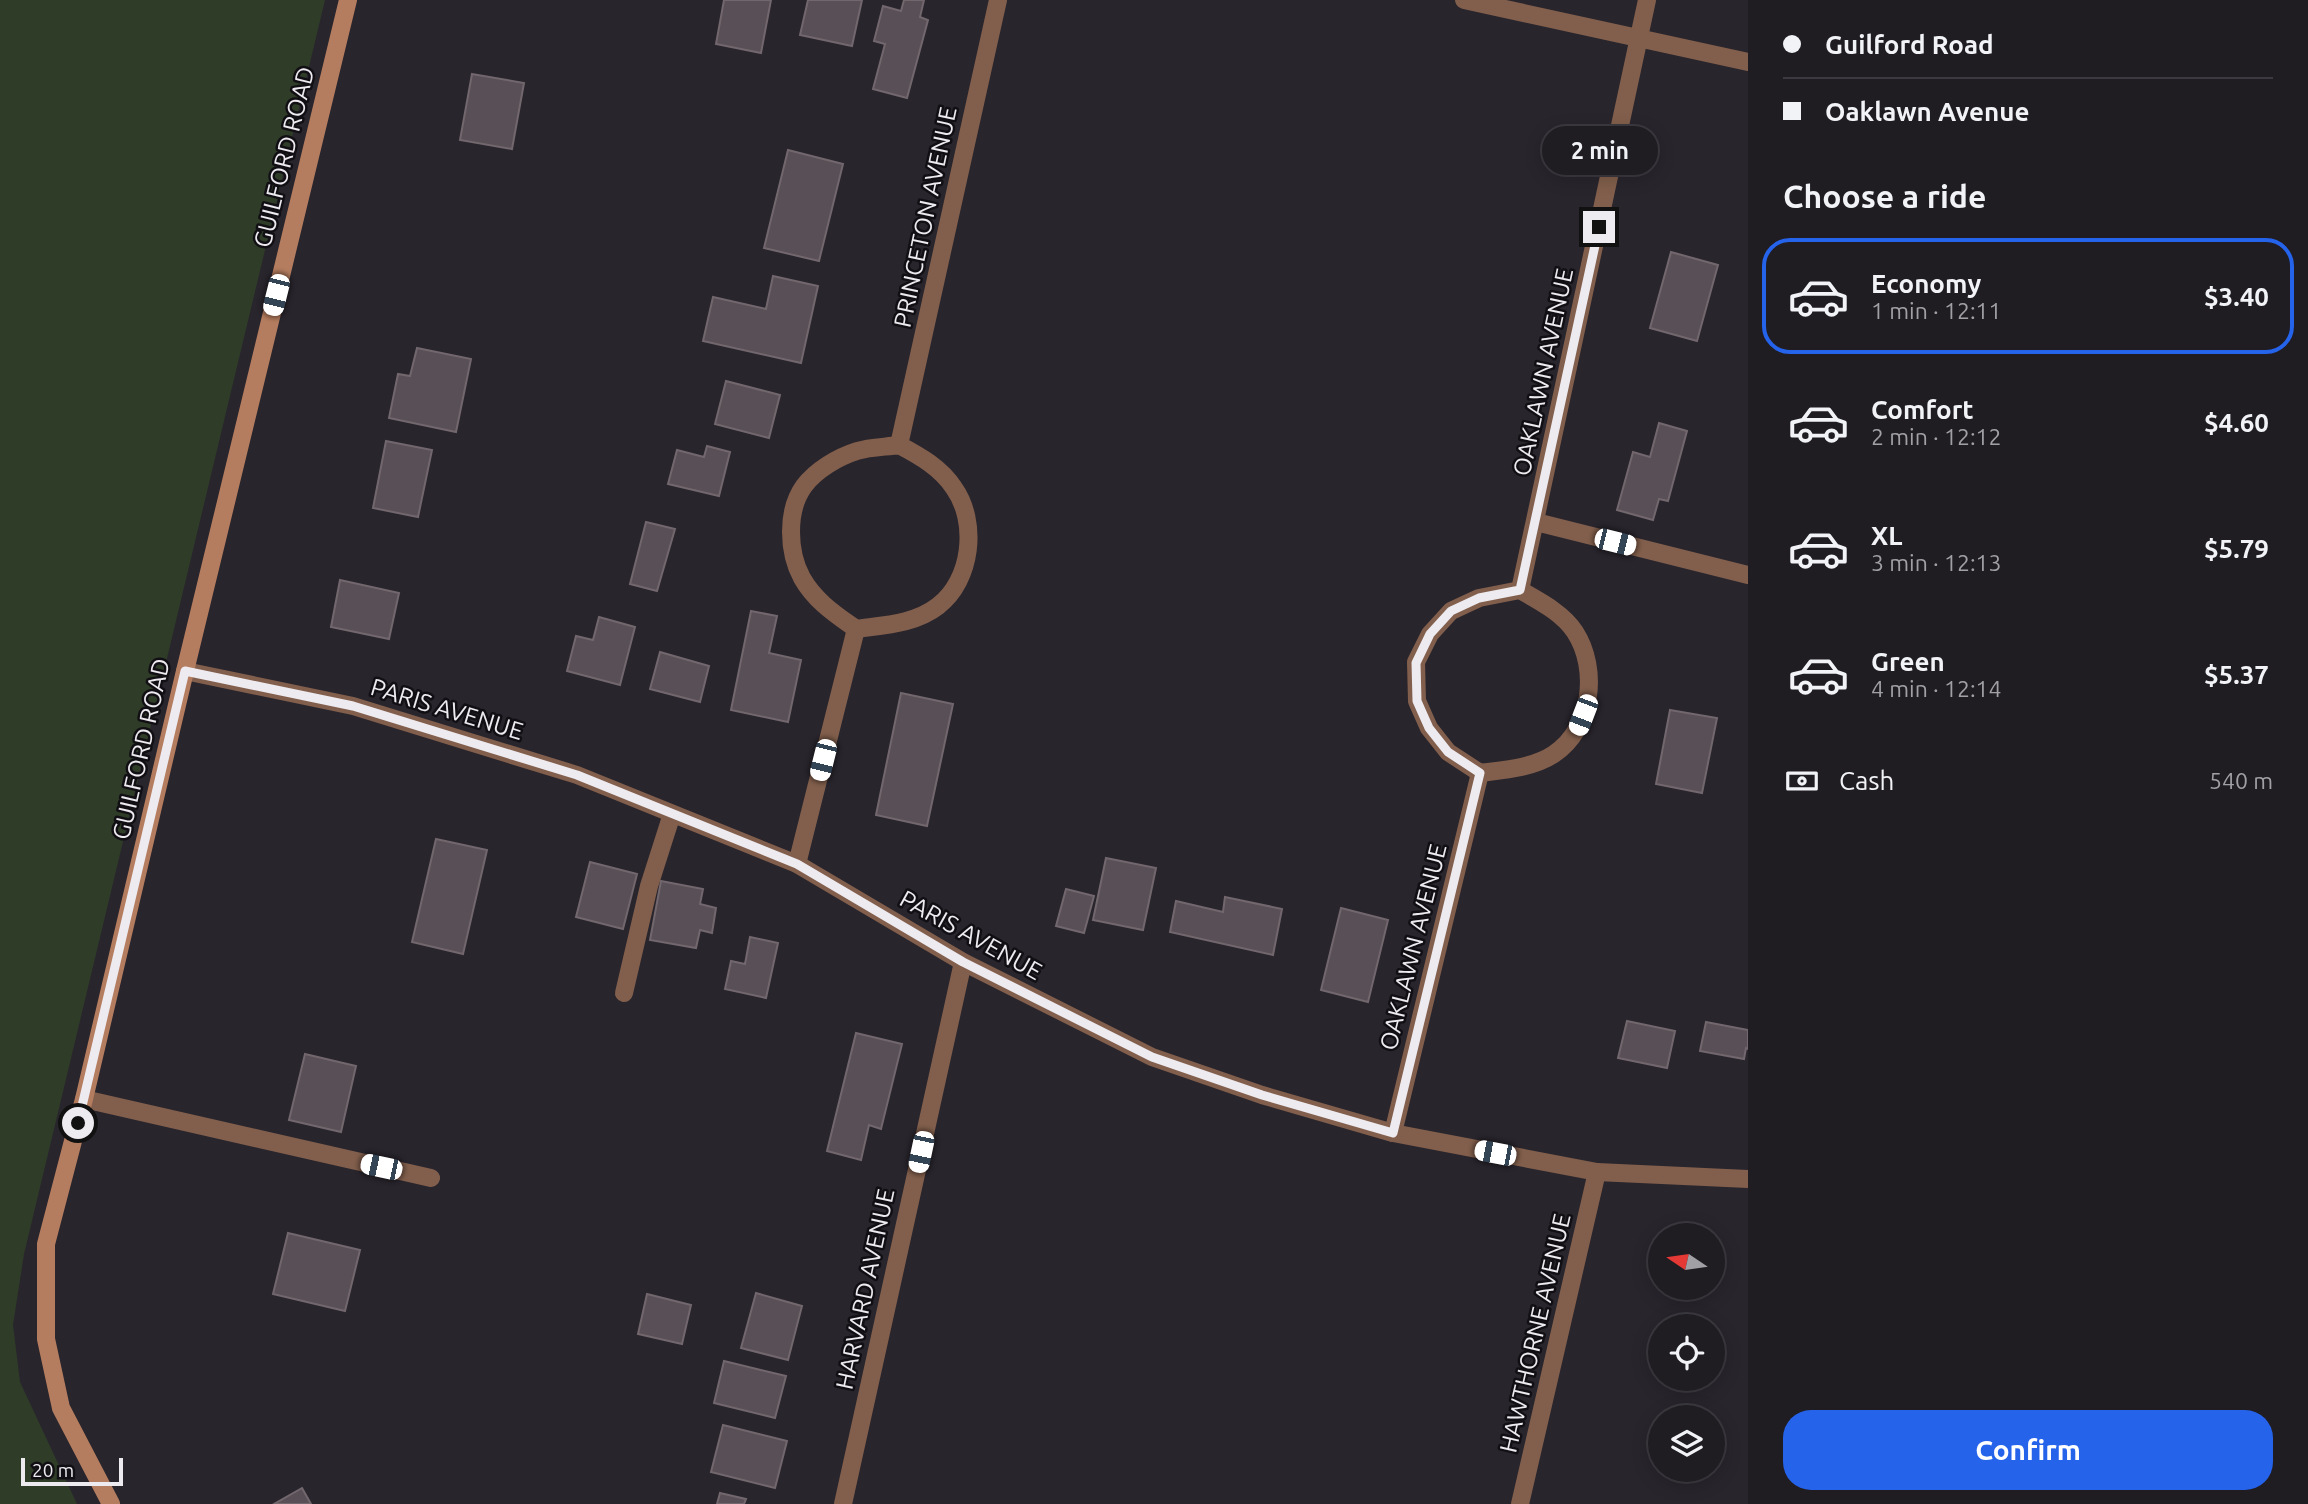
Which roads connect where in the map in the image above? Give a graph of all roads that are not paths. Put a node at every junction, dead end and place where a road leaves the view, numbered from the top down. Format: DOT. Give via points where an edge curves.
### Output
graph roads {
  1 [pos="348,0"];
  2 [pos="998,0"];
  3 [pos="1464,0"];
  4 [pos="1647,0"];
  5 [pos="1639,38"];
  6 [pos="1748,62"];
  7 [pos="899,445"];
  8 [pos="1536,522"];
  9 [pos="1748,575"];
  10 [pos="1520,590"];
  11 [pos="856,629"];
  12 [pos="185,671"];
  13 [pos="1480,773"];
  14 [pos="672,814"];
  15 [pos="797,864"];
  16 [pos="963,962"];
  17 [pos="624,993"];
  18 [pos="84,1099"];
  19 [pos="1393,1133"];
  20 [pos="1597,1172"];
  21 [pos="431,1178"];
  22 [pos="1748,1180"];
  23 [pos="111,1504"];
  24 [pos="843,1504"];
  25 [pos="1520,1504"];
  1 -- 12 [label="street, GUILFORD ROAD"];
  2 -- 7 [label="street, PRINCETON AVENUE"];
  3 -- 5 [label="street"];
  4 -- 5 [label="street, OAKLAWN AVENUE"];
  5 -- 6 [label="street"];
  5 -- 8 [label="street, OAKLAWN AVENUE"];
  7 -- 11 [label="street" via="858,450 828,464 804,486 792,513 792,546 801,577 823,606"];
  7 -- 11 [label="street" via="929,461 955,488 968,520 968,558 938,606 907,622"];
  8 -- 9 [label="street"];
  8 -- 10 [label="street, OAKLAWN AVENUE"];
  10 -- 13 [label="street" via="1479,598 1451,611 1430,634 1416,663 1417,701 1429,728 1448,752"];
  10 -- 13 [label="street" via="1549,606 1575,632 1589,665 1589,699 1577,730 1554,754 1518,768"];
  11 -- 15 [label="street"];
  12 -- 14 [label="street, PARIS AVENUE" via="353,706 577,775"];
  12 -- 18 [label="street, GUILFORD ROAD"];
  13 -- 19 [label="street, OAKLAWN AVENUE"];
  14 -- 15 [label="street, PARIS AVENUE"];
  14 -- 17 [label="street" via="649,886"];
  15 -- 16 [label="street, PARIS AVENUE"];
  16 -- 19 [label="street, PARIS AVENUE" via="1152,1057"];
  16 -- 24 [label="street, HARVARD AVENUE"];
  18 -- 21 [label="street"];
  18 -- 23 [label="street, GUILFORD ROAD" via="46,1244 46,1339 61,1408"];
  19 -- 20 [label="street, PARIS AVENUE"];
  20 -- 22 [label="street, PARIS AVENUE"];
  20 -- 25 [label="street, HAWTHORNE AVENUE"];
}
